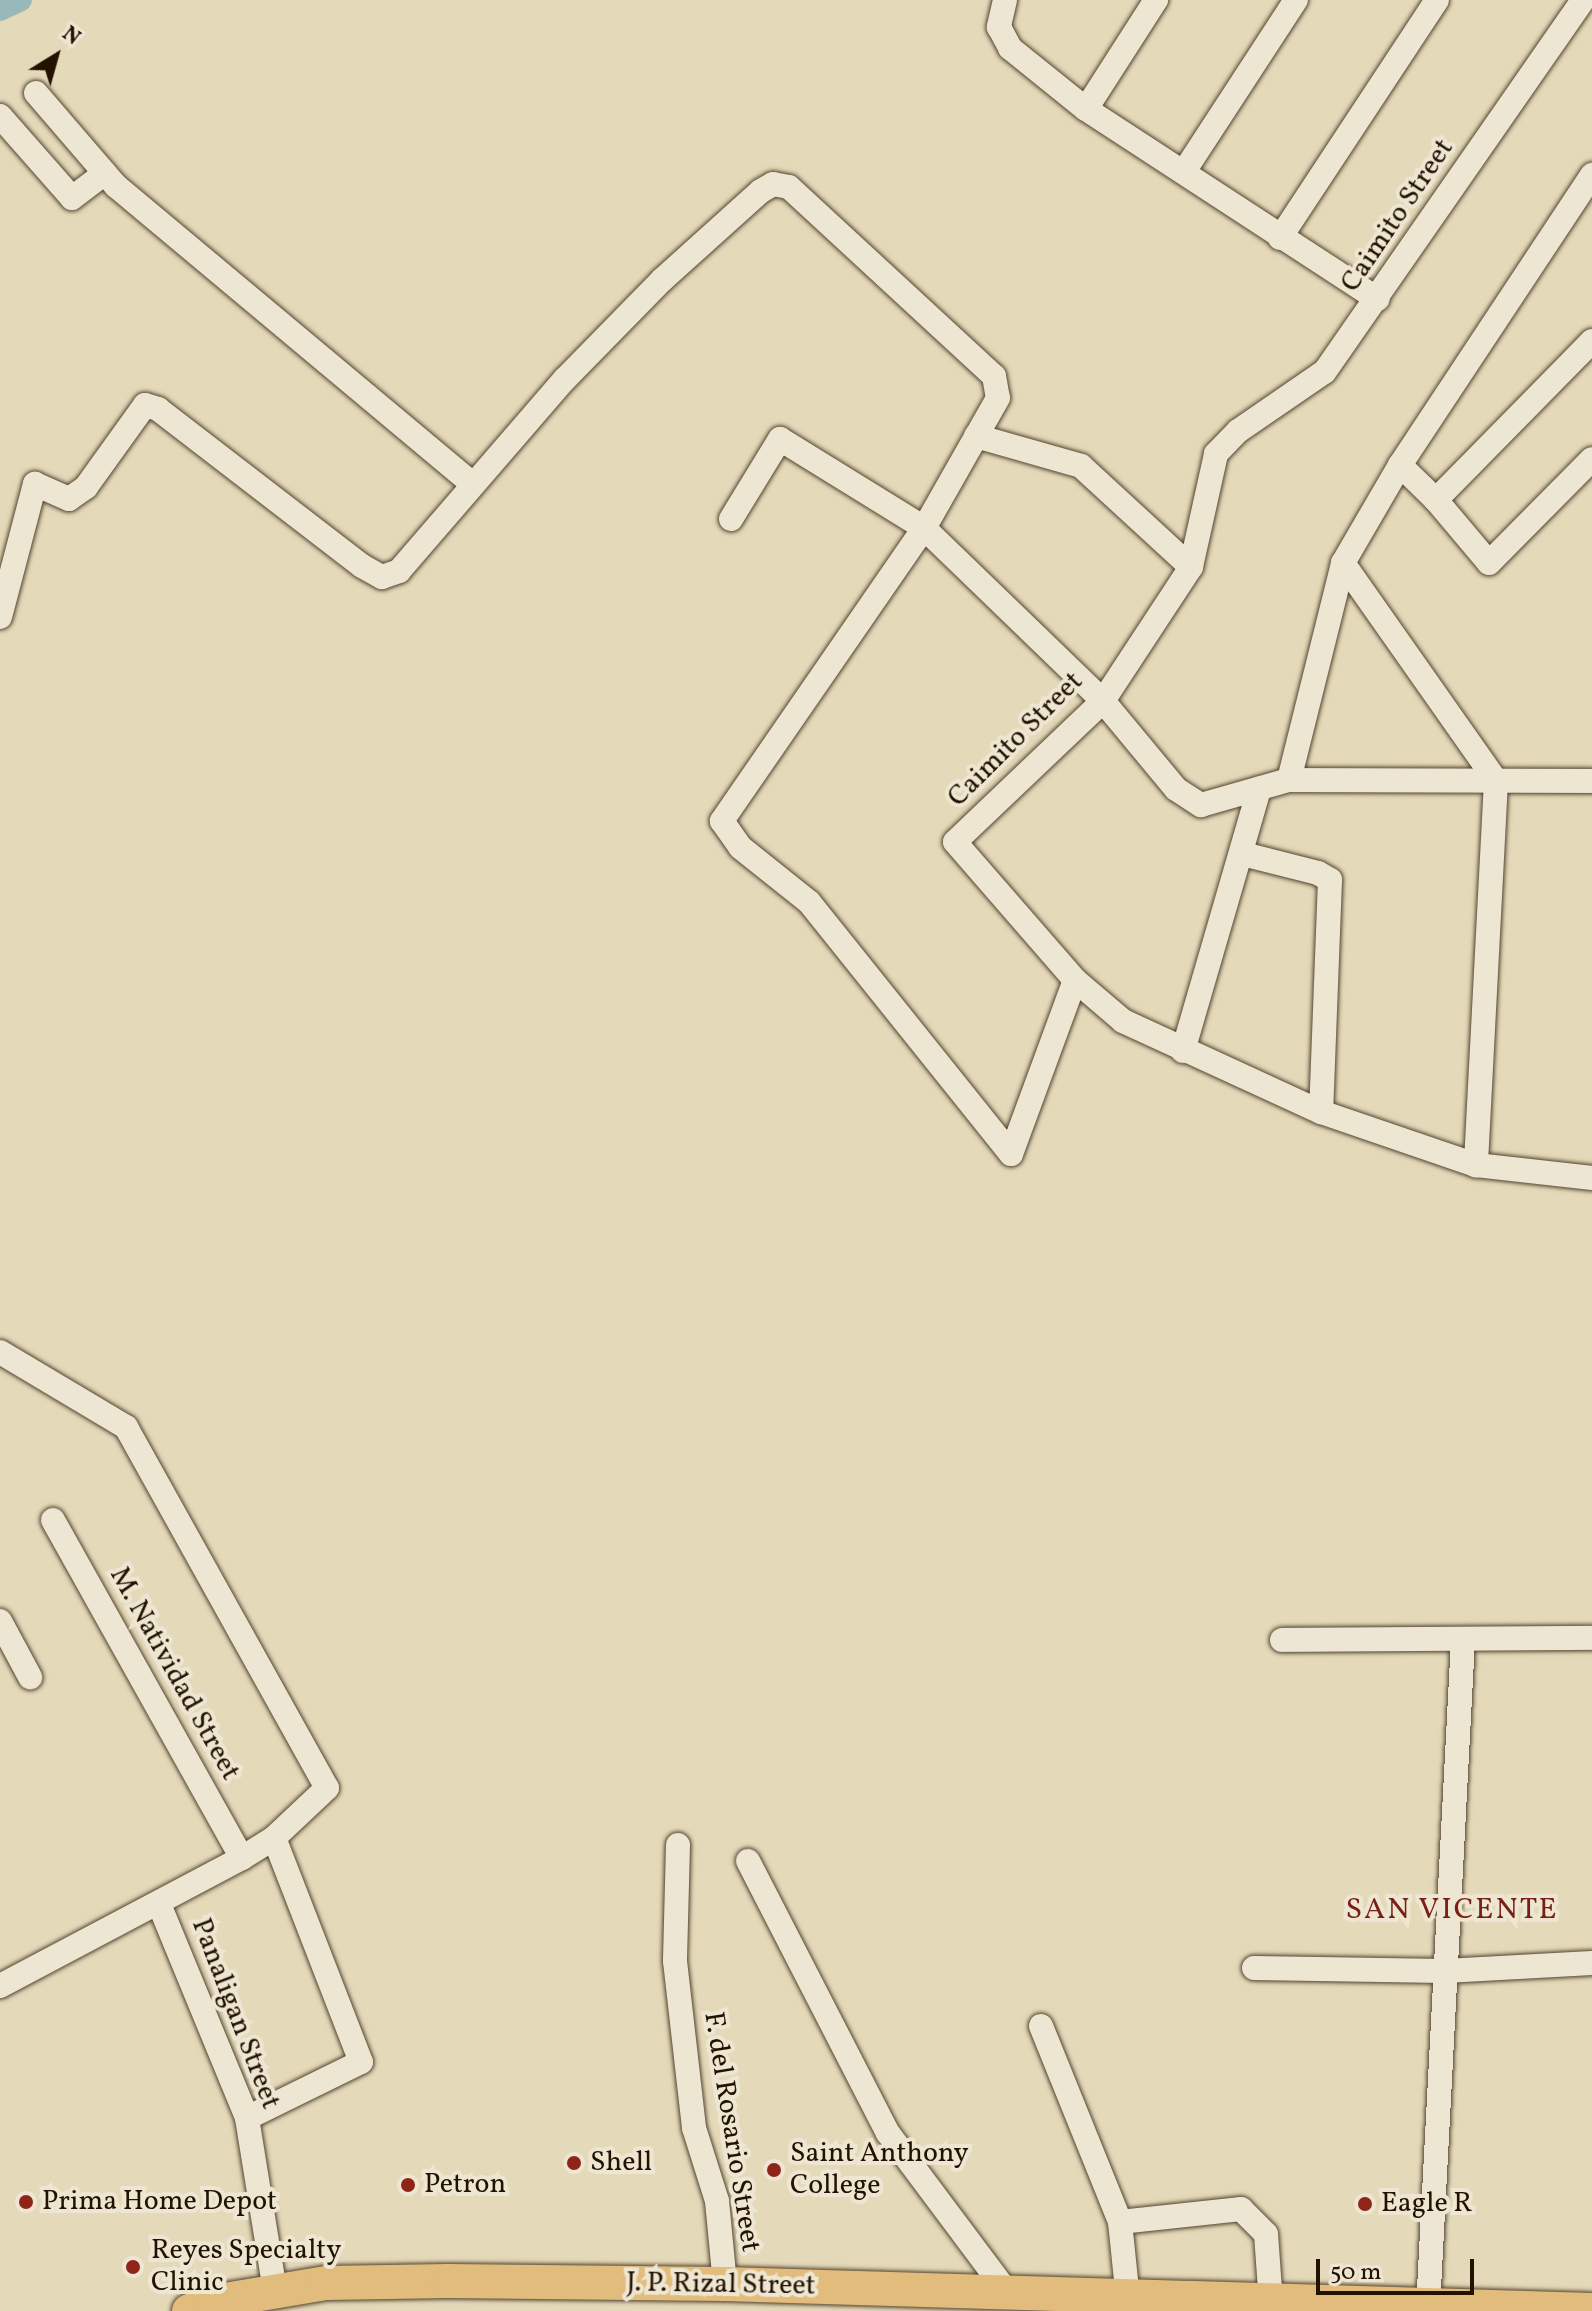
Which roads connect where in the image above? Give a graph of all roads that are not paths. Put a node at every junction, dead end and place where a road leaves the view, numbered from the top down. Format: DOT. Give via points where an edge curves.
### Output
graph roads {
  1 [pos="1005,0"];
  2 [pos="1156,0"];
  3 [pos="1296,0"];
  4 [pos="1437,0"];
  5 [pos="1571,4"];
  6 [pos="36,93"];
  7 [pos="1086,109"];
  8 [pos="0,116"];
  9 [pos="1185,170"];
  10 [pos="105,173"];
  11 [pos="1592,175"];
  12 [pos="1280,238"];
  13 [pos="1378,299"];
  14 [pos="1592,341"];
  15 [pos="976,436"];
  16 [pos="1592,459"];
  17 [pos="1400,465"];
  18 [pos="472,484"];
  19 [pos="1436,500"];
  20 [pos="731,519"];
  21 [pos="924,528"];
  22 [pos="1343,563"];
  23 [pos="1191,567"];
  24 [pos="0,617"];
  25 [pos="1103,701"];
  26 [pos="1289,780"];
  27 [pos="1496,781"];
  28 [pos="1592,781"];
  29 [pos="1259,789"];
  30 [pos="1243,854"];
  31 [pos="1075,980"];
  32 [pos="1183,1051"];
  33 [pos="1321,1112"];
  34 [pos="1476,1165"];
  35 [pos="1592,1178"];
  36 [pos="0,1352"];
  37 [pos="53,1520"];
  38 [pos="0,1621"];
  39 [pos="1592,1638"];
  40 [pos="1282,1640"];
  41 [pos="1463,1640"];
  42 [pos="30,1677"];
  43 [pos="274,1838"];
  44 [pos="678,1845"];
  45 [pos="242,1858"];
  46 [pos="748,1861"];
  47 [pos="159,1904"];
  48 [pos="1592,1963"];
  49 [pos="1254,1968"];
  50 [pos="1445,1971"];
  51 [pos="1,1985"];
  52 [pos="1041,2026"];
  53 [pos="247,2118"];
  54 [pos="1120,2222"];
  55 [pos="725,2284"];
  56 [pos="275,2290"];
  57 [pos="1007,2292"];
  58 [pos="873,2300"];
  59 [pos="1128,2300"];
  60 [pos="1271,2304"];
  61 [pos="1428,2308"];
  62 [pos="1592,2310"];
  63 [pos="189,2311"];
  1 -- 7 [label="street" via="999,27 1010,48"];
  2 -- 7 [label="street"];
  3 -- 9 [label="street"];
  4 -- 12 [label="street"];
  5 -- 13 [label="street, Caimito Street"];
  6 -- 10 [label="street"];
  7 -- 9 [label="street"];
  8 -- 10 [label="street" via="72,198"];
  9 -- 12 [label="street"];
  10 -- 18 [label="street"];
  11 -- 17 [label="street"];
  12 -- 13 [label="street"];
  13 -- 23 [label="street, Caimito Street" via="1324,372 1238,431 1216,454"];
  14 -- 19 [label="street"];
  15 -- 18 [label="street" via="998,398 994,376 819,209 789,187 773,184 684,258 615,325"];
  15 -- 21 [label="street"];
  15 -- 23 [label="street" via="1081,466"];
  16 -- 19 [label="street" via="1489,563"];
  17 -- 19 [label="street"];
  17 -- 22 [label="street"];
  18 -- 24 [label="street" via="399,571 382,577 158,409 145,405 86,487 69,499 35,484"];
  20 -- 21 [label="street" via="780,439"];
  21 -- 25 [label="street"];
  21 -- 31 [label="street" via="722,821 740,847 809,902 1011,1154"];
  22 -- 26 [label="street"];
  22 -- 27 [label="street"];
  23 -- 25 [label="street, Caimito Street"];
  25 -- 29 [label="street" via="1176,789 1201,805"];
  25 -- 31 [label="street, Caimito Street" via="955,842"];
  26 -- 27 [label="street"];
  26 -- 29 [label="street"];
  27 -- 28 [label="street"];
  27 -- 34 [label="street"];
  29 -- 30 [label="street"];
  30 -- 32 [label="street"];
  30 -- 33 [label="street" via="1330,880"];
  31 -- 32 [label="street, Caimito Street" via="1123,1021"];
  32 -- 33 [label="street, Caimito Street"];
  33 -- 34 [label="street, Caimito Street"];
  34 -- 35 [label="street, Caimito Street"];
  36 -- 43 [label="street" via="126,1427 327,1788"];
  37 -- 45 [label="street, M. Natividad Street"];
  38 -- 42 [label="street"];
  39 -- 41 [label="street"];
  40 -- 41 [label="street"];
  41 -- 50 [label="street"];
  43 -- 45 [label="street"];
  43 -- 53 [label="street" via="361,2062"];
  44 -- 55 [label="street, F. del Rosario Street" via="678,1992 694,2128 717,2201"];
  45 -- 47 [label="street"];
  46 -- 57 [label="street" via="888,2133"];
  47 -- 51 [label="street"];
  47 -- 53 [label="street, Panaligan Street"];
  48 -- 50 [label="street"];
  49 -- 50 [label="street"];
  50 -- 61 [label="street"];
  52 -- 54 [label="street"];
  53 -- 56 [label="street, Panaligan Street"];
  54 -- 59 [label="street"];
  54 -- 60 [label="street" via="1241,2209 1266,2234"];
  55 -- 56 [label="highway, J. P. Rizal Street" via="365,2282"];
  55 -- 58 [label="highway, J. P. Rizal Street"];
  56 -- 63 [label="highway, J. P. Rizal Street"];
  57 -- 58 [label="highway, J. P. Rizal Street"];
  57 -- 59 [label="highway, J. P. Rizal Street"];
  59 -- 60 [label="highway, J. P. Rizal Street"];
  60 -- 61 [label="highway, J. P. Rizal Street"];
  61 -- 62 [label="highway, J. P. Rizal Street"];
}
